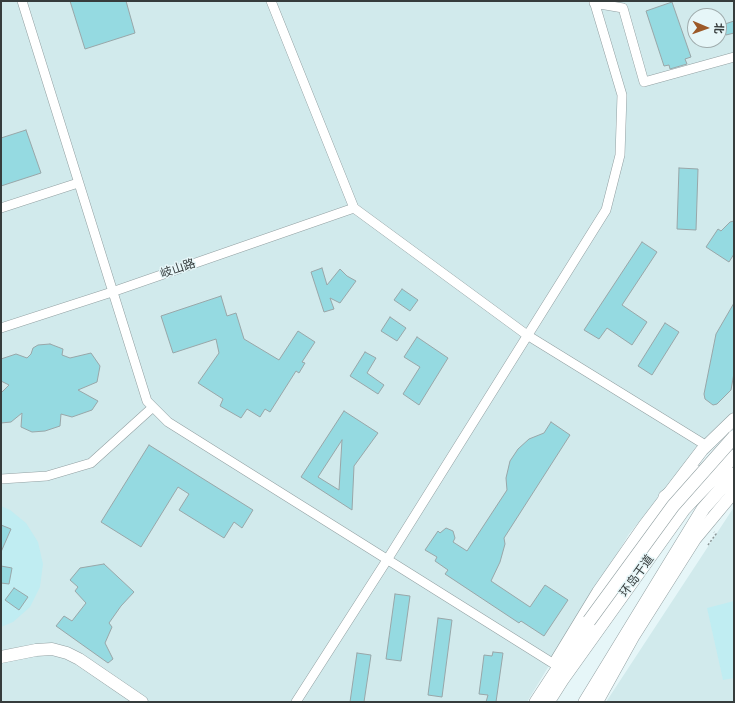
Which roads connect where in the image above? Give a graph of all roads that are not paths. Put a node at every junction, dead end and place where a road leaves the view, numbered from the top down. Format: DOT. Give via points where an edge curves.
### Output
graph roads {
  1 [pos="22,1"];
  2 [pos="271,1"];
  3 [pos="594,2"];
  4 [pos="734,57"];
  5 [pos="78,183"];
  6 [pos="1,208"];
  7 [pos="354,208"];
  8 [pos="112,292"];
  9 [pos="1,328"];
  10 [pos="527,335"];
  11 [pos="153,407"];
  12 [pos="734,419"];
  13 [pos="734,437"];
  14 [pos="707,446"];
  15 [pos="734,446"];
  16 [pos="734,456"];
  17 [pos="734,474"];
  18 [pos="1,479"];
  19 [pos="734,492"];
  20 [pos="665,497"];
  21 [pos="387,560"];
  22 [pos="1,657"];
  23 [pos="554,664"];
  24 [pos="138,701"];
  25 [pos="296,702"];
  26 [pos="534,702"];
  27 [pos="548,702"];
  28 [pos="585,702"];
  29 [pos="597,702"];
  1 -- 5 [label="street"];
  2 -- 7 [label="street"];
  3 -- 4 [label="street" via="623,8 644,82"];
  3 -- 10 [label="street" via="622,95 620,155 606,210"];
  5 -- 6 [label="street"];
  5 -- 8 [label="street"];
  7 -- 8 [label="street, 岐山路"];
  7 -- 10 [label="street"];
  8 -- 9 [label="street, 岐山路"];
  8 -- 11 [label="street" via="147,401"];
  10 -- 14 [label="street"];
  10 -- 21 [label="street"];
  11 -- 18 [label="street" via="91,463 47,476"];
  11 -- 21 [label="street" via="168,422"];
  12 -- 14 [label="main road"];
  13 -- 26 [label="highway, bridge" via="673,506 588,621"];
  14 -- 20 [label="main road"];
  15 -- 20 [label="highway"];
  16 -- 27 [label="highway, 环岛干道" via="684,509"];
  17 -- 28 [label="highway, 环岛干道" via="704,509"];
  19 -- 29 [label="main road" via="695,539 633,637"];
  20 -- 23 [label="main road" via="598,592"];
  21 -- 23 [label="street"];
  21 -- 25 [label="street"];
  22 -- 24 [label="main road" via="52,649 67,653"];
  23 -- 26 [label="main road"];
}
